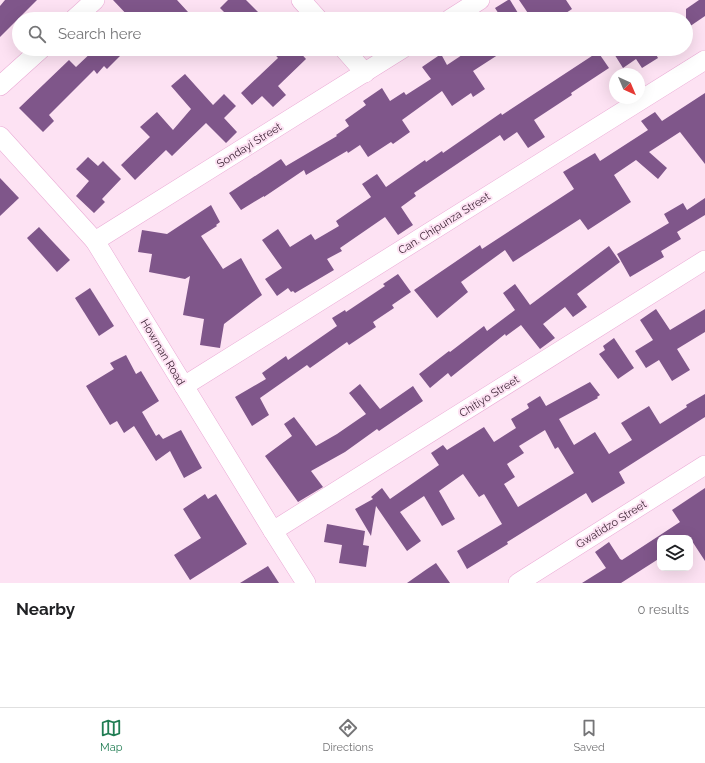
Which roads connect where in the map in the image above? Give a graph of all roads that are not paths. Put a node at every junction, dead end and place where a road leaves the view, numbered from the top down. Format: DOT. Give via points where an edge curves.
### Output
graph roads {
  1 [pos="95,0"];
  2 [pos="301,0"];
  3 [pos="480,0"];
  4 [pos="82,12"];
  5 [pos="312,12"];
  6 [pos="461,12"];
  7 [pos="33,56"];
  8 [pos="350,56"];
  9 [pos="391,56"];
  10 [pos="705,60"];
  11 [pos="365,73"];
  12 [pos="0,86"];
  13 [pos="0,136"];
  14 [pos="95,241"];
  15 [pos="705,260"];
  16 [pos="184,386"];
  17 [pos="705,465"];
  18 [pos="273,531"];
  19 [pos="306,583"];
  20 [pos="518,583"];
  1 -- 4 [label="street"];
  2 -- 5 [label="street"];
  3 -- 6 [label="street"];
  7 -- 12 [label="street"];
  8 -- 11 [label="street"];
  9 -- 11 [label="street, Sondayi Street"];
  10 -- 16 [label="street, Can. Chipunza Street"];
  11 -- 14 [label="street, Sondayi Street"];
  13 -- 14 [label="street, Howman Road"];
  14 -- 16 [label="street, Howman Road"];
  15 -- 18 [label="street, Chitiyo Street"];
  16 -- 18 [label="street, Howman Road"];
  17 -- 20 [label="street, Gwatidzo Street"];
  18 -- 19 [label="street, Howman Road"];
}
